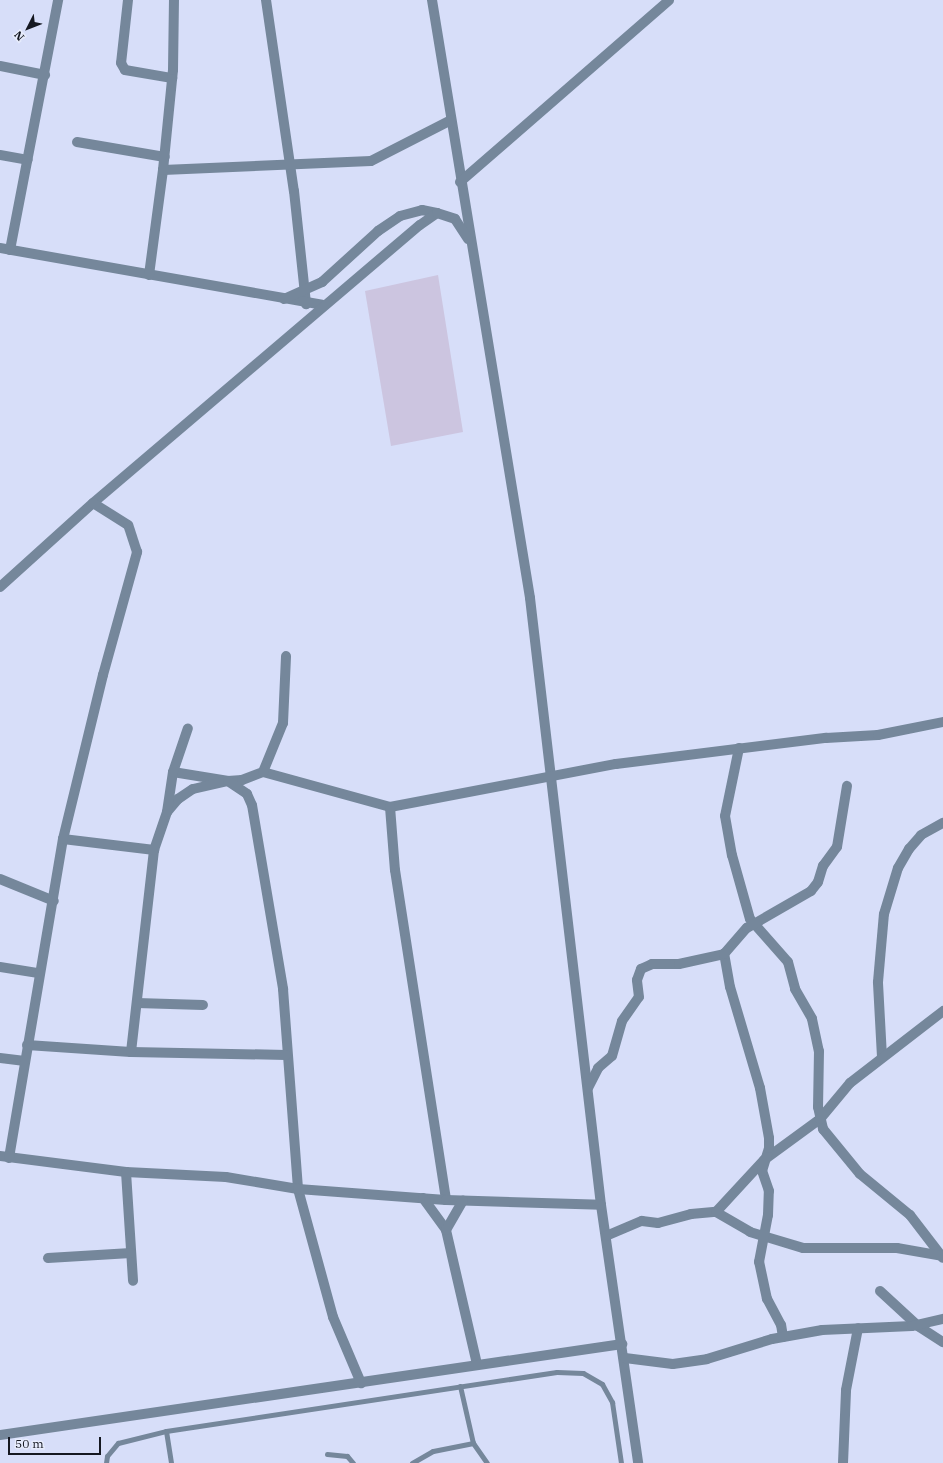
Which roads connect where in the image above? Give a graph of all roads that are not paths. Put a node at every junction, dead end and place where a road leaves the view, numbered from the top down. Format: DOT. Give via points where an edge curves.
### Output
graph roads {
  1 [pos="58,0"];
  2 [pos="128,0"];
  3 [pos="174,0"];
  4 [pos="266,0"];
  5 [pos="432,0"];
  6 [pos="669,0"];
  7 [pos="0,66"];
  8 [pos="45,75"];
  9 [pos="172,78"];
  10 [pos="451,120"];
  11 [pos="77,142"];
  12 [pos="0,155"];
  13 [pos="164,157"];
  14 [pos="28,160"];
  15 [pos="289,163"];
  16 [pos="163,170"];
  17 [pos="460,182"];
  18 [pos="437,213"];
  19 [pos="471,244"];
  20 [pos="5,249"];
  21 [pos="149,275"];
  22 [pos="304,292"];
  23 [pos="283,300"];
  24 [pos="306,304"];
  25 [pos="322,305"];
  26 [pos="93,503"];
  27 [pos="0,587"];
  28 [pos="286,656"];
  29 [pos="943,722"];
  30 [pos="188,728"];
  31 [pos="739,748"];
  32 [pos="173,772"];
  33 [pos="263,772"];
  34 [pos="553,776"];
  35 [pos="228,781"];
  36 [pos="847,786"];
  37 [pos="390,807"];
  38 [pos="167,812"];
  39 [pos="943,823"];
  40 [pos="63,839"];
  41 [pos="154,850"];
  42 [pos="0,879"];
  43 [pos="54,901"];
  44 [pos="754,923"];
  45 [pos="724,954"];
  46 [pos="0,967"];
  47 [pos="39,973"];
  48 [pos="137,1003"];
  49 [pos="203,1005"];
  50 [pos="943,1011"];
  51 [pos="27,1045"];
  52 [pos="131,1052"];
  53 [pos="286,1055"];
  54 [pos="882,1057"];
  55 [pos="0,1058"];
  56 [pos="24,1061"];
  57 [pos="588,1088"];
  58 [pos="820,1119"];
  59 [pos="4,1157"];
  60 [pos="764,1160"];
  61 [pos="126,1172"];
  62 [pos="298,1189"];
  63 [pos="423,1198"];
  64 [pos="446,1200"];
  65 [pos="463,1200"];
  66 [pos="601,1205"];
  67 [pos="716,1212"];
  68 [pos="446,1230"];
  69 [pos="606,1236"];
  70 [pos="765,1238"];
  71 [pos="131,1253"];
  72 [pos="942,1257"];
  73 [pos="48,1258"];
  74 [pos="133,1281"];
  75 [pos="880,1291"];
  76 [pos="943,1319"];
  77 [pos="918,1326"];
  78 [pos="858,1328"];
  79 [pos="783,1337"];
  80 [pos="943,1342"];
  81 [pos="622,1344"];
  82 [pos="624,1358"];
  83 [pos="477,1364"];
  84 [pos="361,1383"];
  85 [pos="460,1386"];
  86 [pos="166,1431"];
  87 [pos="0,1435"];
  88 [pos="472,1443"];
  89 [pos="327,1454"];
  90 [pos="106,1463"];
  91 [pos="171,1463"];
  92 [pos="353,1463"];
  93 [pos="412,1463"];
  94 [pos="487,1463"];
  95 [pos="621,1463"];
  96 [pos="638,1463"];
  97 [pos="843,1463"];
  1 -- 8 [label="street"];
  2 -- 9 [label="street" via="121,63 125,70"];
  3 -- 9 [label="street"];
  4 -- 15 [label="street"];
  5 -- 10 [label="street"];
  6 -- 17 [label="street"];
  7 -- 8 [label="street"];
  8 -- 14 [label="street"];
  9 -- 13 [label="street"];
  10 -- 15 [label="street" via="372,161 333,164"];
  10 -- 17 [label="street"];
  11 -- 13 [label="street"];
  12 -- 14 [label="street"];
  13 -- 16 [label="street"];
  14 -- 20 [label="street"];
  15 -- 16 [label="street"];
  15 -- 22 [label="street"];
  16 -- 21 [label="street"];
  17 -- 19 [label="street"];
  18 -- 19 [label="street" via="455,219"];
  18 -- 22 [label="street" via="422,210 400,216 378,231 322,282"];
  18 -- 25 [label="street"];
  19 -- 34 [label="street" via="530,598"];
  20 -- 21 [label="street"];
  21 -- 23 [label="street"];
  22 -- 23 [label="street"];
  22 -- 24 [label="street"];
  23 -- 24 [label="street"];
  24 -- 25 [label="street"];
  25 -- 26 [label="street"];
  26 -- 27 [label="street"];
  26 -- 40 [label="street" via="128,525 138,552 103,675"];
  28 -- 33 [label="street" via="283,723"];
  29 -- 31 [label="street" via="878,735"];
  30 -- 32 [label="street"];
  31 -- 34 [label="street" via="616,764"];
  31 -- 44 [label="street" via="725,816 746,909"];
  32 -- 35 [label="street"];
  32 -- 38 [label="street"];
  33 -- 35 [label="street" via="242,780"];
  33 -- 37 [label="street"];
  34 -- 37 [label="street"];
  34 -- 57 [label="street"];
  35 -- 38 [label="street" via="193,789 178,799"];
  35 -- 53 [label="street" via="247,794 252,805 283,988"];
  36 -- 44 [label="street" via="838,847 823,866 818,882 811,892"];
  37 -- 64 [label="street" via="395,870"];
  38 -- 41 [label="street"];
  39 -- 54 [label="street" via="921,836 909,849 898,868 884,914 878,982"];
  40 -- 41 [label="street"];
  40 -- 43 [label="street"];
  41 -- 48 [label="street"];
  42 -- 43 [label="street"];
  43 -- 47 [label="street"];
  44 -- 45 [label="street"];
  44 -- 58 [label="street" via="788,962 795,989 812,1019 820,1062"];
  45 -- 57 [label="street" via="680,964 652,964 641,969 637,980 639,997 622,1021 612,1056 598,1068"];
  45 -- 60 [label="street" via="730,987 760,1088 770,1143"];
  46 -- 47 [label="street"];
  47 -- 51 [label="street"];
  48 -- 49 [label="street"];
  48 -- 52 [label="street"];
  50 -- 54 [label="street"];
  51 -- 52 [label="street"];
  51 -- 56 [label="street"];
  52 -- 53 [label="street"];
  53 -- 62 [label="street"];
  54 -- 58 [label="street" via="845,1086"];
  55 -- 56 [label="street"];
  56 -- 59 [label="street"];
  57 -- 66 [label="street"];
  58 -- 60 [label="street"];
  58 -- 72 [label="street" via="823,1130 840,1153 877,1190 910,1215"];
  59 -- 61 [label="street"];
  60 -- 67 [label="street"];
  60 -- 70 [label="street" via="762,1170 769,1191"];
  61 -- 62 [label="street" via="226,1178"];
  61 -- 71 [label="street"];
  62 -- 63 [label="street"];
  62 -- 84 [label="street" via="333,1316"];
  63 -- 64 [label="street"];
  63 -- 68 [label="street"];
  64 -- 65 [label="street"];
  65 -- 66 [label="street"];
  65 -- 68 [label="street"];
  66 -- 69 [label="street"];
  67 -- 69 [label="street" via="692,1214 658,1223 642,1221"];
  67 -- 70 [label="street"];
  68 -- 83 [label="street"];
  69 -- 81 [label="street"];
  70 -- 72 [label="street" via="815,1250 897,1248"];
  70 -- 79 [label="street" via="760,1267 767,1300 781,1325"];
  71 -- 73 [label="street"];
  71 -- 74 [label="street"];
  75 -- 77 [label="street"];
  76 -- 77 [label="street"];
  77 -- 78 [label="street"];
  77 -- 80 [label="street"];
  78 -- 79 [label="street"];
  78 -- 97 [label="street" via="846,1390"];
  79 -- 82 [label="street" via="707,1359 673,1364"];
  81 -- 82 [label="street"];
  81 -- 83 [label="street"];
  82 -- 96 [label="street"];
  83 -- 84 [label="street"];
  84 -- 87 [label="street"];
  85 -- 86 [label="lane"];
  85 -- 88 [label="lane"];
  85 -- 95 [label="lane" via="558,1372 583,1373 602,1384 612,1402"];
  86 -- 90 [label="lane" via="118,1443 107,1456"];
  86 -- 91 [label="lane"];
  88 -- 93 [label="lane" via="433,1451"];
  88 -- 94 [label="lane"];
  89 -- 92 [label="lane" via="347,1456"];
}
